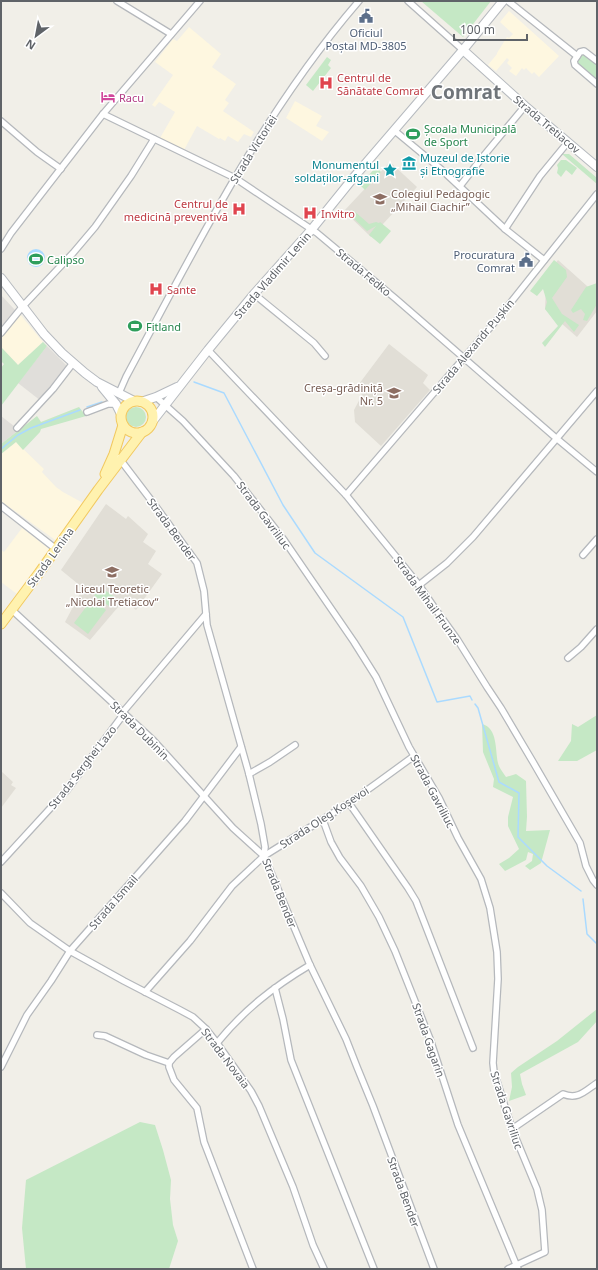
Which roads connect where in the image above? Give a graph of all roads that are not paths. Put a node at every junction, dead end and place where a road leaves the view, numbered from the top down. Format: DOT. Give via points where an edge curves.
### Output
graph roads {
  1 [pos="117,1"];
  2 [pos="200,1"];
  3 [pos="359,1"];
  4 [pos="408,1"];
  5 [pos="503,1"];
  6 [pos="508,1"];
  7 [pos="171,34"];
  8 [pos="463,50"];
  9 [pos="577,56"];
  10 [pos="597,62"];
  11 [pos="597,84"];
  12 [pos="525,106"];
  13 [pos="103,114"];
  14 [pos="1,121"];
  15 [pos="395,131"];
  16 [pos="154,139"];
  17 [pos="568,142"];
  18 [pos="597,167"];
  19 [pos="61,169"];
  20 [pos="235,178"];
  21 [pos="460,186"];
  22 [pos="597,194"];
  23 [pos="504,228"];
  24 [pos="312,229"];
  25 [pos="1,248"];
  26 [pos="544,260"];
  27 [pos="1,278"];
  28 [pos="254,294"];
  29 [pos="23,306"];
  30 [pos="1,333"];
  31 [pos="208,350"];
  32 [pos="325,356"];
  33 [pos="464,357"];
  34 [pos="73,363"];
  35 [pos="97,382"];
  36 [pos="180,386"];
  37 [pos="597,391"];
  38 [pos="119,393"];
  39 [pos="156,397"];
  40 [pos="138,402"];
  41 [pos="116,404"];
  42 [pos="165,405"];
  43 [pos="87,412"];
  44 [pos="121,414"];
  45 [pos="152,422"];
  46 [pos="123,425"];
  47 [pos="17,428"];
  48 [pos="142,432"];
  49 [pos="556,438"];
  50 [pos="118,457"];
  51 [pos="597,472"];
  52 [pos="346,494"];
  53 [pos="1,506"];
  54 [pos="597,539"];
  55 [pos="56,549"];
  56 [pos="583,555"];
  57 [pos="419,585"];
  58 [pos="12,610"];
  59 [pos="206,614"];
  60 [pos="1,624"];
  61 [pos="597,629"];
  62 [pos="568,658"];
  63 [pos="123,712"];
  64 [pos="295,744"];
  65 [pos="241,747"];
  66 [pos="414,756"];
  67 [pos="249,774"];
  68 [pos="204,797"];
  69 [pos="349,803"];
  70 [pos="322,820"];
  71 [pos="264,856"];
  72 [pos="1,862"];
  73 [pos="597,885"];
  74 [pos="1,894"];
  75 [pos="70,951"];
  76 [pos="310,965"];
  77 [pos="275,988"];
  78 [pos="145,992"];
  79 [pos="206,1029"];
  80 [pos="97,1035"];
  81 [pos="217,1043"];
  82 [pos="472,1048"];
  83 [pos="169,1063"];
  84 [pos="1,1067"];
  85 [pos="597,1083"];
  86 [pos="512,1129"];
  87 [pos="517,1267"];
  88 [pos="253,1269"];
  89 [pos="324,1269"];
  90 [pos="374,1269"];
  91 [pos="434,1269"];
  92 [pos="508,1269"];
  1 -- 7 [label="street"];
  2 -- 7 [label="street"];
  3 -- 20 [label="street, Strada Victoriei" via="294,84"];
  4 -- 8 [label="street, Strada Tretiacov"];
  5 -- 8 [label="main road, Strada Vladimir Lenin"];
  6 -- 9 [label="street"];
  7 -- 13 [label="street"];
  8 -- 12 [label="main road, Strada Tretiacov"];
  8 -- 15 [label="main road, Strada Vladimir Lenin"];
  9 -- 10 [label="street" via="584,51"];
  9 -- 11 [label="street" via="574,64"];
  12 -- 17 [label="main road, Strada Tretiacov"];
  12 -- 21 [label="street"];
  13 -- 16 [label="street, Strada Fedko"];
  13 -- 19 [label="street"];
  14 -- 19 [label="street"];
  15 -- 21 [label="street"];
  15 -- 24 [label="main road, Strada Vladimir Lenin"];
  16 -- 20 [label="street, Strada Fedko"];
  16 -- 29 [label="street" via="95,227"];
  17 -- 18 [label="main road, Strada Tretiacov"];
  17 -- 23 [label="street" via="540,176"];
  19 -- 25 [label="street"];
  20 -- 24 [label="street, Strada Fedko"];
  20 -- 38 [label="street, Strada Victoriei" via="224,194"];
  21 -- 23 [label="street"];
  22 -- 26 [label="street, Strada Alexandr Pușkin"];
  23 -- 26 [label="street"];
  24 -- 28 [label="main road, Strada Vladimir Lenin"];
  24 -- 33 [label="street, Strada Fedko"];
  26 -- 33 [label="street, Strada Alexandr Pușkin"];
  27 -- 29 [label="main road"];
  28 -- 31 [label="main road, Strada Vladimir Lenin"];
  28 -- 32 [label="street" via="314,343"];
  29 -- 30 [label="street"];
  29 -- 34 [label="main road" via="54,346"];
  31 -- 36 [label="main road, Strada Vladimir Lenin"];
  31 -- 52 [label="street, Strada Mihail Frunze"];
  33 -- 49 [label="street, Strada Fedko"];
  33 -- 52 [label="street, Strada Alexandr Pușkin"];
  34 -- 35 [label="main road"];
  34 -- 47 [label="street"];
  35 -- 38 [label="main road"];
  35 -- 41 [label="main road"];
  36 -- 39 [label="main road"];
  36 -- 42 [label="main road, Strada Vladimir Lenin"];
  37 -- 49 [label="street"];
  38 -- 40 [label="main road"];
  39 -- 40 [label="main road"];
  39 -- 42 [label="street, Strada Gavriliuc"];
  40 -- 44 [label="main road" via="126,406"];
  40 -- 45 [label="main road" via="150,408"];
  41 -- 43 [label="street" via="108,404"];
  41 -- 44 [label="main road"];
  42 -- 45 [label="main road, Strada Vladimir Lenin"];
  42 -- 66 [label="street, Strada Gavriliuc" via="234,476 284,540 369,665"];
  44 -- 46 [label="main road"];
  45 -- 48 [label="main road" via="147,430"];
  46 -- 48 [label="main road" via="131,432"];
  46 -- 50 [label="main road"];
  48 -- 50 [label="main road"];
  49 -- 51 [label="street, Strada Fedko"];
  49 -- 57 [label="street" via="473,537 447,563"];
  50 -- 55 [label="main road, Strada Lenina"];
  50 -- 59 [label="street, Strada Bender" via="197,563 204,591"];
  52 -- 57 [label="street, Strada Mihail Frunze"];
  53 -- 55 [label="street"];
  54 -- 56 [label="street"];
  55 -- 58 [label="main road, Strada Lenina"];
  57 -- 73 [label="street, Strada Mihail Frunze" via="457,639 529,755 574,831 586,866"];
  58 -- 60 [label="main road, Strada Lenina"];
  58 -- 63 [label="street, Strada Dubinin"];
  59 -- 63 [label="street, Strada Serghei Lazo"];
  59 -- 65 [label="street, Strada Bender"];
  61 -- 62 [label="street"];
  63 -- 68 [label="street, Strada Dubinin" via="153,740"];
  63 -- 72 [label="street, Strada Serghei Lazo" via="67,790"];
  64 -- 67 [label="street"];
  65 -- 67 [label="street, Strada Bender"];
  65 -- 68 [label="street, Strada Ismail"];
  66 -- 69 [label="street, Strada Oleg Koşevoi"];
  66 -- 86 [label="street, Strada Gavriliuc" via="481,878 490,908 497,952 498,979 493,1062"];
  67 -- 71 [label="street, Strada Bender" via="265,841"];
  68 -- 71 [label="street, Strada Dubinin"];
  68 -- 75 [label="street, Strada Ismail"];
  69 -- 70 [label="street, Strada Oleg Koşevoi"];
  69 -- 82 [label="street" via="416,901"];
  70 -- 71 [label="street, Strada Oleg Koşevoi"];
  70 -- 87 [label="street, Strada Gagarin" via="340,858 361,886 390,939 430,1039 458,1125"];
  71 -- 76 [label="street, Strada Bender"];
  71 -- 78 [label="street, Strada Oleg Koşevoi" via="232,886 190,941"];
  74 -- 75 [label="street, Strada Novaia" via="30,923"];
  75 -- 78 [label="street, Strada Novaia"];
  75 -- 84 [label="street, Strada Ismail" via="27,1015"];
  76 -- 77 [label="street"];
  76 -- 91 [label="street, Strada Bender" via="346,1039"];
  77 -- 81 [label="street" via="257,1000 231,1025"];
  77 -- 90 [label="street" via="291,1060"];
  78 -- 79 [label="street, Strada Novaia" via="186,1013"];
  79 -- 81 [label="street, Strada Novaia"];
  79 -- 83 [label="street"];
  80 -- 83 [label="street"];
  81 -- 89 [label="street, Strada Novaia" via="259,1106"];
  83 -- 88 [label="street" via="174,1080 197,1108 204,1142"];
  85 -- 86 [label="street" via="578,1096 570,1097 563,1094"];
  86 -- 87 [label="street, Strada Gavriliuc" via="538,1189 545,1252"];
  87 -- 92 [label="street"];
}
